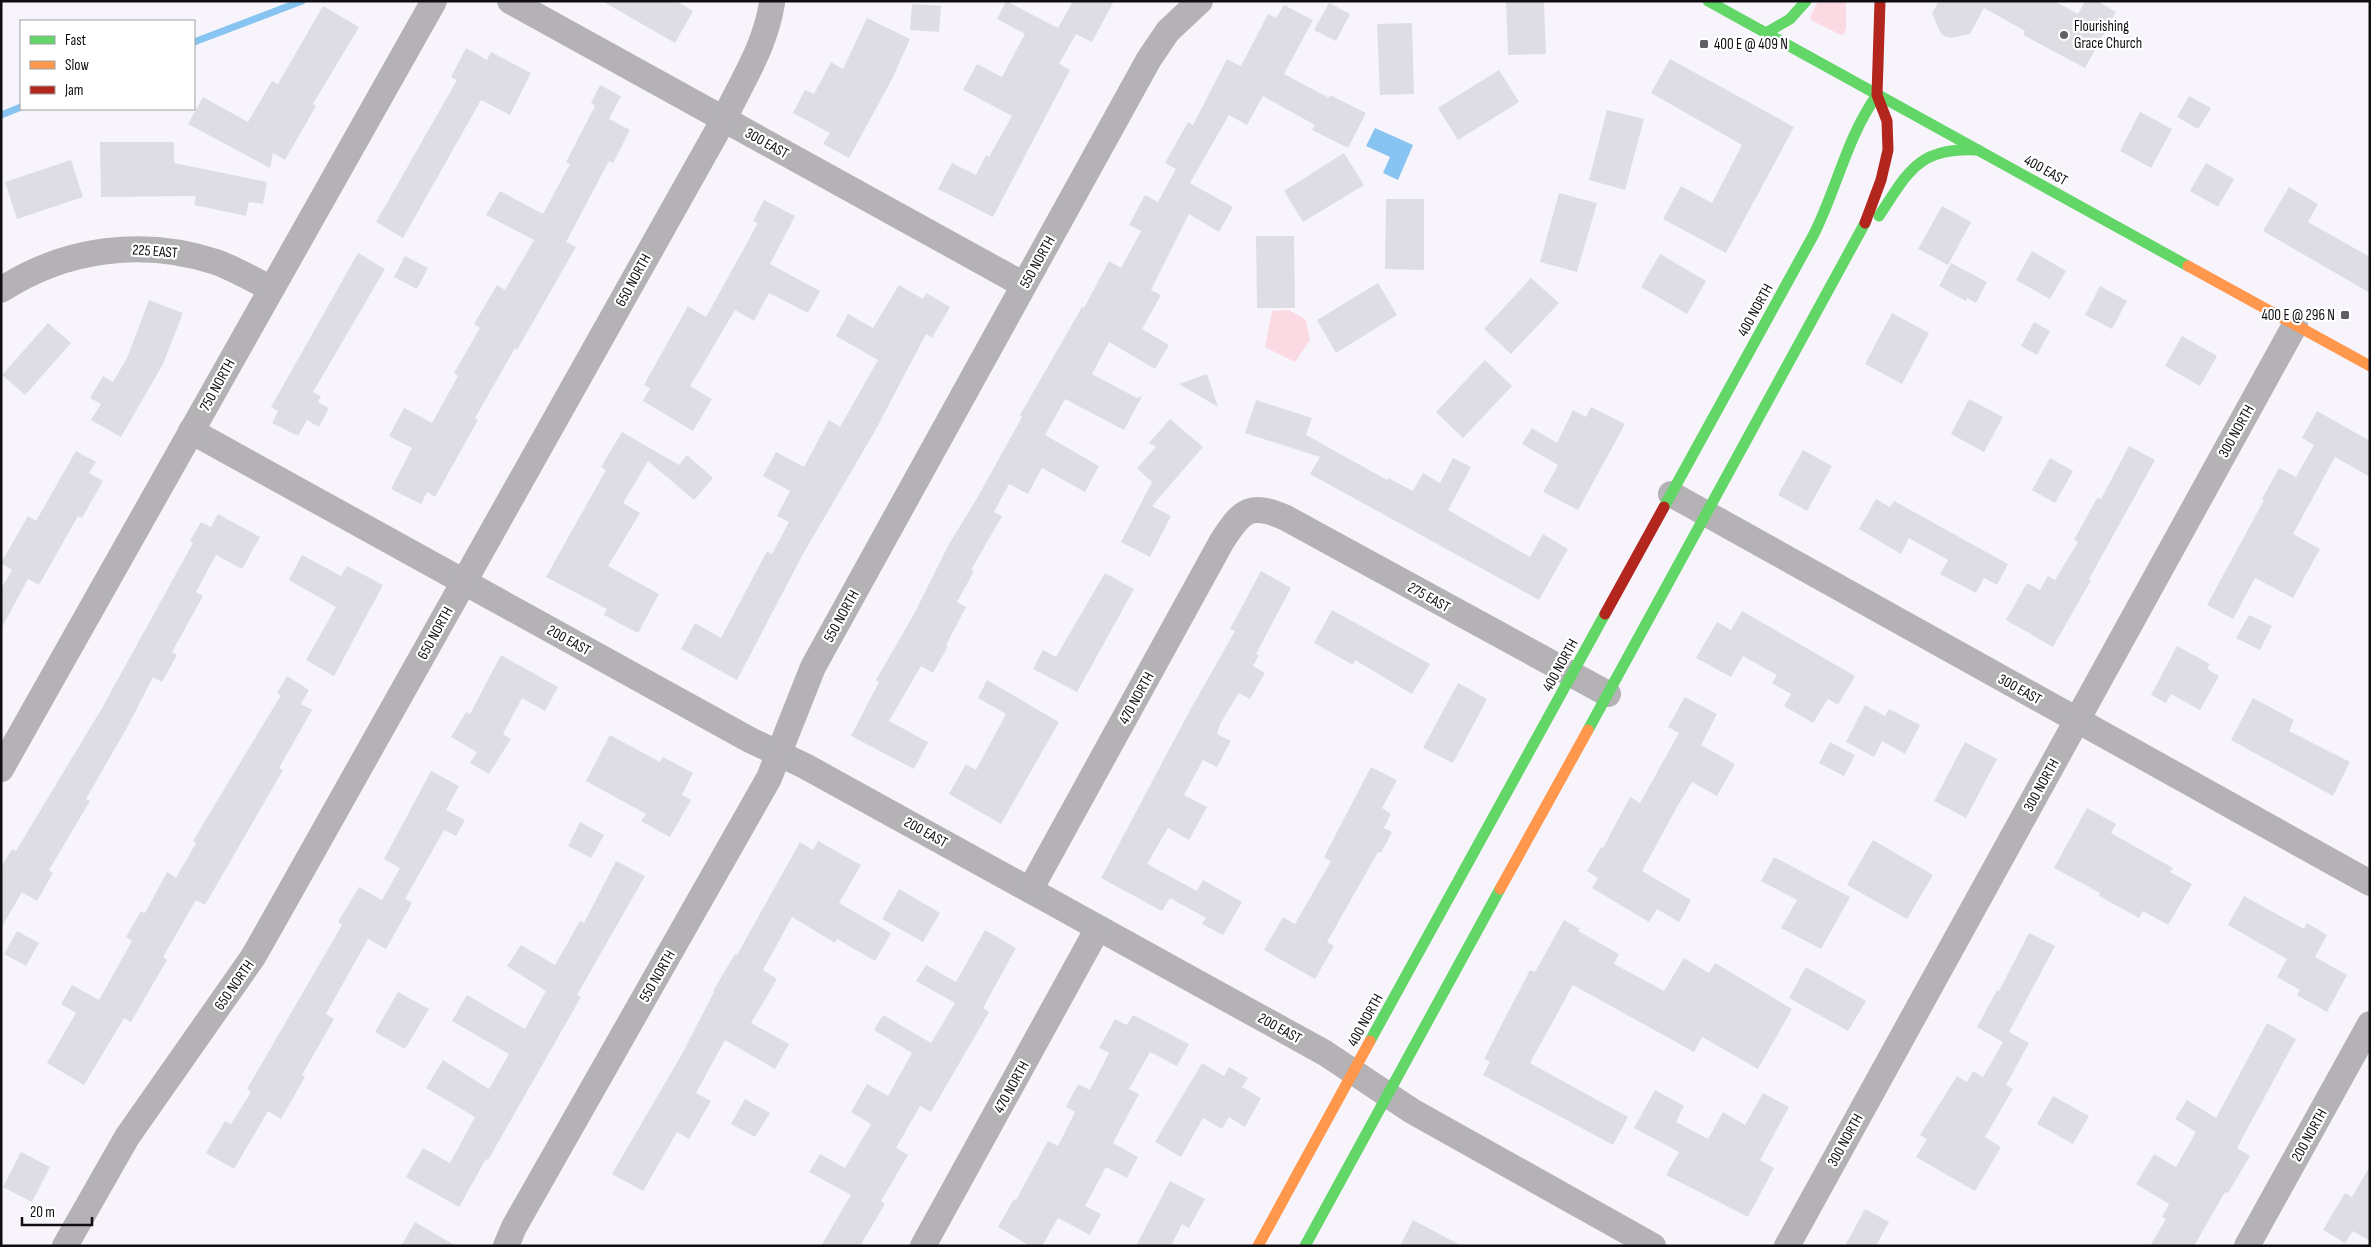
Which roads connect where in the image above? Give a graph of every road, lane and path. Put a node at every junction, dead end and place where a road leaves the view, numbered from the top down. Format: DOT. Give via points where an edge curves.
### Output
graph roads {
  1 [pos="434,1"];
  2 [pos="510,1"];
  3 [pos="1200,1"];
  4 [pos="1708,1"];
  5 [pos="1806,1"];
  6 [pos="1880,1"];
  7 [pos="772,3"];
  8 [pos="1766,33"];
  9 [pos="1877,94"];
  10 [pos="724,119"];
  11 [pos="1979,151"];
  12 [pos="1850,254"];
  13 [pos="1024,285"];
  14 [pos="271,289"];
  15 [pos="1,290"];
  16 [pos="2295,325"];
  17 [pos="2370,366"];
  18 [pos="192,431"];
  19 [pos="1671,494"];
  20 [pos="1248,511"];
  21 [pos="1707,514"];
  22 [pos="464,582"];
  23 [pos="1572,674"];
  24 [pos="1608,694"];
  25 [pos="2077,720"];
  26 [pos="780,754"];
  27 [pos="1,769"];
  28 [pos="2370,883"];
  29 [pos="1030,890"];
  30 [pos="1098,928"];
  31 [pos="2370,1024"];
  32 [pos="1353,1072"];
  33 [pos="1388,1095"];
  34 [pos="65,1246"];
  35 [pos="506,1246"];
  36 [pos="923,1246"];
  37 [pos="1258,1246"];
  38 [pos="1305,1246"];
  39 [pos="1653,1246"];
  40 [pos="1787,1246"];
  41 [pos="2248,1246"];
  1 -- 14 [label="street, 750 NORTH"];
  2 -- 10 [label="street, 300 EAST"];
  3 -- 13 [label="street, 550 NORTH" via="1157,45"];
  4 -- 8 [label="main road, 400 EAST"];
  5 -- 8 [label="main road" via="1790,19"];
  6 -- 9 [label="main road"];
  7 -- 10 [label="street, 650 NORTH" via="768,28"];
  8 -- 9 [label="main road, 400 EAST"];
  9 -- 11 [label="main road, 400 EAST"];
  9 -- 12 [label="main road" via="1887,121 1888,150 1871,209"];
  9 -- 19 [label="main road, 400 NORTH" via="1853,131 1836,184 1814,234"];
  10 -- 13 [label="street, 300 EAST"];
  10 -- 22 [label="street, 650 NORTH"];
  11 -- 12 [label="main road" via="1935,153 1912,168"];
  11 -- 16 [label="main road, 400 EAST"];
  12 -- 21 [label="main road"];
  13 -- 26 [label="street, 550 NORTH" via="813,667"];
  14 -- 15 [label="street, 225 EAST" via="217,263 160,249 133,248 57,262"];
  14 -- 18 [label="street, 750 NORTH"];
  16 -- 17 [label="main road, 400 EAST"];
  16 -- 25 [label="street, 300 NORTH"];
  18 -- 22 [label="street, 200 EAST"];
  18 -- 27 [label="street, 750 NORTH"];
  19 -- 21 [label="street, 300 EAST"];
  19 -- 23 [label="main road, 400 NORTH"];
  20 -- 23 [label="street, 275 EAST" via="1260,509 1286,518"];
  20 -- 29 [label="street, 470 NORTH" via="1222,541"];
  21 -- 24 [label="main road"];
  21 -- 25 [label="street, 300 EAST"];
  22 -- 26 [label="street, 200 EAST"];
  22 -- 34 [label="street, 650 NORTH" via="253,957 134,1126"];
  23 -- 24 [label="street, 275 EAST"];
  23 -- 32 [label="main road, 400 NORTH"];
  24 -- 33 [label="main road"];
  25 -- 28 [label="street, 300 EAST"];
  25 -- 40 [label="street, 300 NORTH"];
  26 -- 29 [label="street, 200 EAST"];
  26 -- 35 [label="street, 550 NORTH"];
  29 -- 30 [label="street, 200 EAST"];
  30 -- 32 [label="street, 200 EAST" via="1325,1053"];
  30 -- 36 [label="street, 470 NORTH"];
  31 -- 41 [label="street, 200 NORTH"];
  32 -- 33 [label="street, 200 EAST"];
  32 -- 37 [label="main road, 400 NORTH"];
  33 -- 38 [label="main road"];
  33 -- 39 [label="street, 200 EAST"];
}
